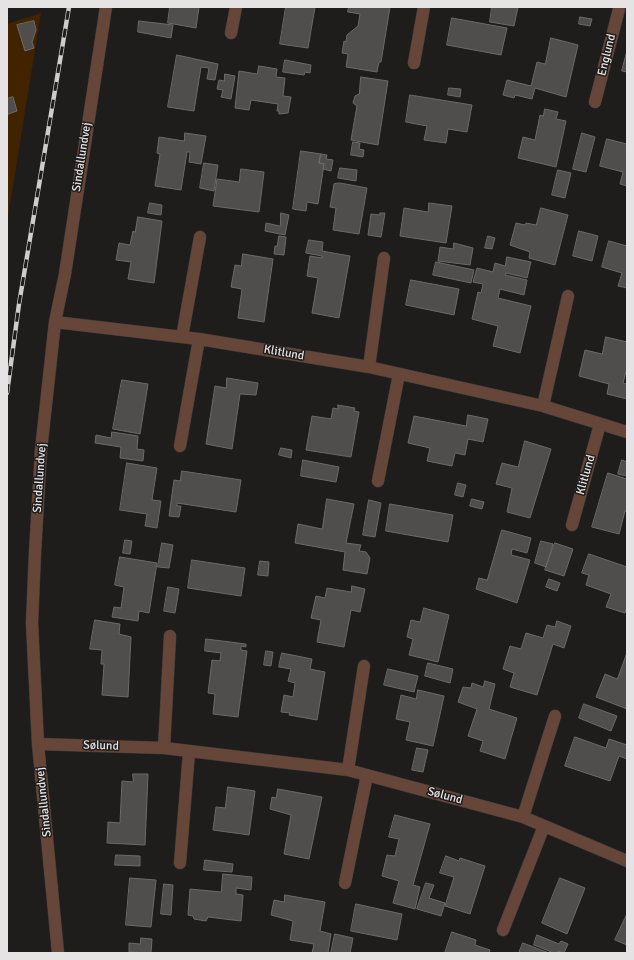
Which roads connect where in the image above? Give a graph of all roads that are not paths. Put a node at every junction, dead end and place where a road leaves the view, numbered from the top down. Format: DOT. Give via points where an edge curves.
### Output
graph roads {
  1 [pos="106,7"];
  2 [pos="236,7"];
  3 [pos="424,7"];
  4 [pos="618,9"];
  5 [pos="232,33"];
  6 [pos="414,63"];
  7 [pos="595,102"];
  8 [pos="200,237"];
  9 [pos="384,258"];
  10 [pos="568,296"];
  11 [pos="55,322"];
  12 [pos="182,337"];
  13 [pos="199,339"];
  14 [pos="369,368"];
  15 [pos="399,374"];
  16 [pos="543,406"];
  17 [pos="600,424"];
  18 [pos="627,432"];
  19 [pos="180,446"];
  20 [pos="378,481"];
  21 [pos="572,525"];
  22 [pos="170,636"];
  23 [pos="364,666"];
  24 [pos="555,716"];
  25 [pos="38,744"];
  26 [pos="164,748"];
  27 [pos="188,752"];
  28 [pos="348,770"];
  29 [pos="367,775"];
  30 [pos="523,817"];
  31 [pos="544,826"];
  32 [pos="627,860"];
  33 [pos="180,863"];
  34 [pos="344,883"];
  35 [pos="503,930"];
  36 [pos="58,953"];
  1 -- 11 [label="street, Sindallundvej" via="65,274"];
  2 -- 5 [label="street"];
  3 -- 6 [label="street"];
  4 -- 7 [label="street, Englund"];
  8 -- 12 [label="street"];
  9 -- 14 [label="street"];
  10 -- 16 [label="street"];
  11 -- 12 [label="street, Klitlund"];
  11 -- 25 [label="street, Sindallundvej" via="41,450 32,623"];
  12 -- 13 [label="street, Klitlund"];
  13 -- 14 [label="street, Klitlund"];
  13 -- 19 [label="street"];
  14 -- 15 [label="street, Klitlund"];
  15 -- 16 [label="street, Klitlund"];
  15 -- 20 [label="street"];
  16 -- 17 [label="street, Klitlund"];
  17 -- 18 [label="street, Klitlund"];
  17 -- 21 [label="street, Klitlund"];
  22 -- 26 [label="street"];
  23 -- 28 [label="street"];
  24 -- 30 [label="street"];
  25 -- 26 [label="street, Sølund"];
  25 -- 36 [label="street, Sindallundvej"];
  26 -- 27 [label="street, Sølund"];
  27 -- 28 [label="street, Sølund"];
  27 -- 33 [label="street"];
  28 -- 29 [label="street, Sølund"];
  29 -- 30 [label="street, Sølund"];
  29 -- 34 [label="street"];
  30 -- 31 [label="street, Sølund"];
  31 -- 32 [label="street, Sølund"];
  31 -- 35 [label="street"];
}
